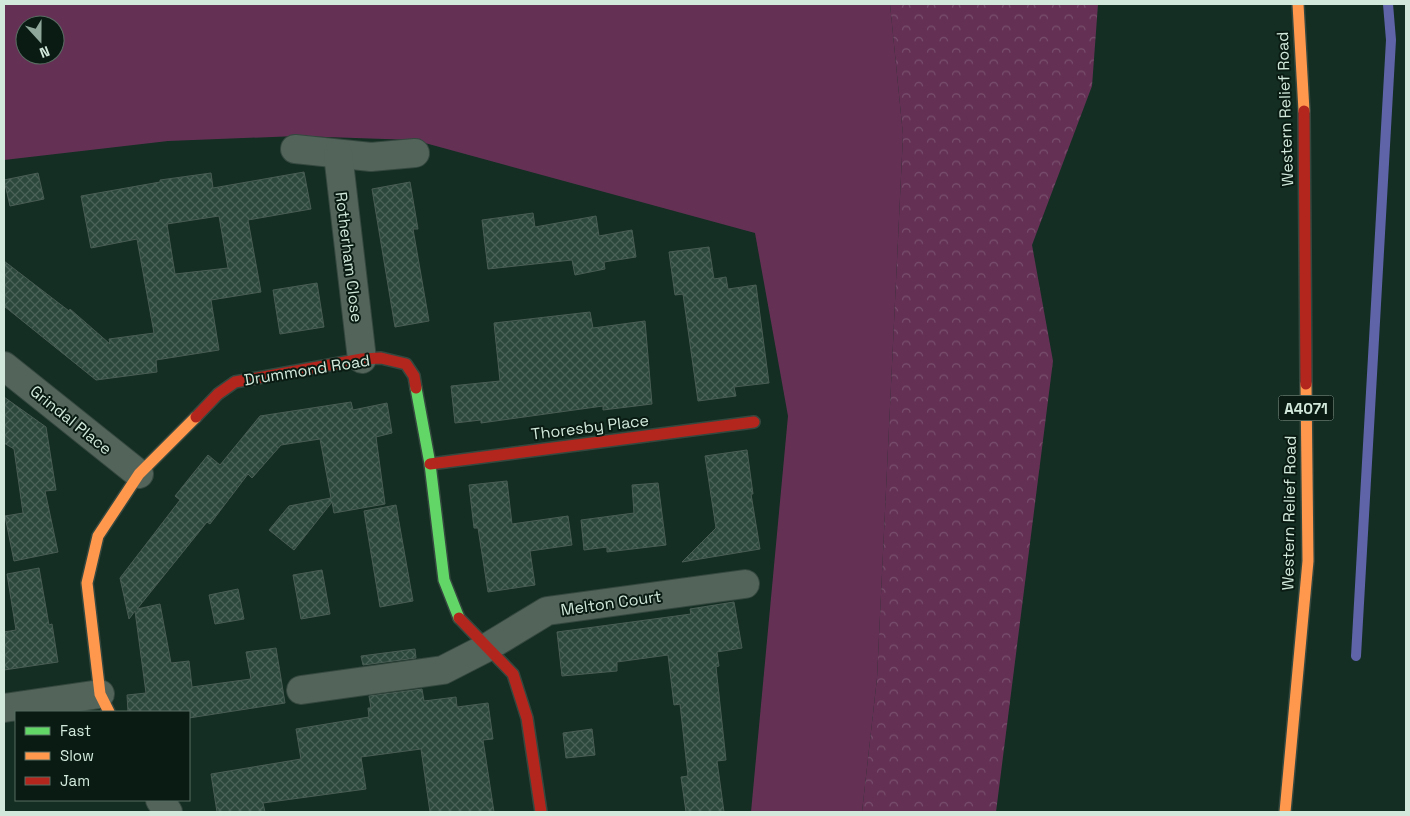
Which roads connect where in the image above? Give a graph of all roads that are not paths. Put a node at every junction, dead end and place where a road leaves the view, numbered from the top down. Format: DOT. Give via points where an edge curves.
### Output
graph roads {
  1 [pos="1298,4"];
  2 [pos="295,149"];
  3 [pos="415,153"];
  4 [pos="338,154"];
  5 [pos="362,359"];
  6 [pos="4,366"];
  7 [pos="754,422"];
  8 [pos="430,464"];
  9 [pos="139,474"];
  10 [pos="745,584"];
  11 [pos="486,648"];
  12 [pos="301,690"];
  13 [pos="104,703"];
  14 [pos="4,708"];
  15 [pos="161,801"];
  16 [pos="168,812"];
  17 [pos="541,812"];
  18 [pos="1285,812"];
  1 -- 18 [label="main road, Western Relief Road / A4071" via="1304,120 1308,561"];
  2 -- 4 [label="street"];
  3 -- 4 [label="street" via="371,157"];
  4 -- 5 [label="street, Rotherham Close"];
  5 -- 8 [label="main road, Drummond Road" via="382,358 406,364 414,376"];
  5 -- 9 [label="main road, Drummond Road" via="235,382 218,394"];
  6 -- 9 [label="street, Grindal Place"];
  7 -- 8 [label="main road, Thoresby Place"];
  8 -- 11 [label="main road, Drummond Road" via="444,580 458,617"];
  9 -- 13 [label="main road, Drummond Road" via="98,536 87,583"];
  10 -- 11 [label="street, Melton Court" via="546,611"];
  11 -- 12 [label="street, Melton Court" via="442,670"];
  11 -- 17 [label="main road, Drummond Road" via="513,674 526,718"];
  13 -- 14 [label="street"];
  15 -- 16 [label="street"];
}
